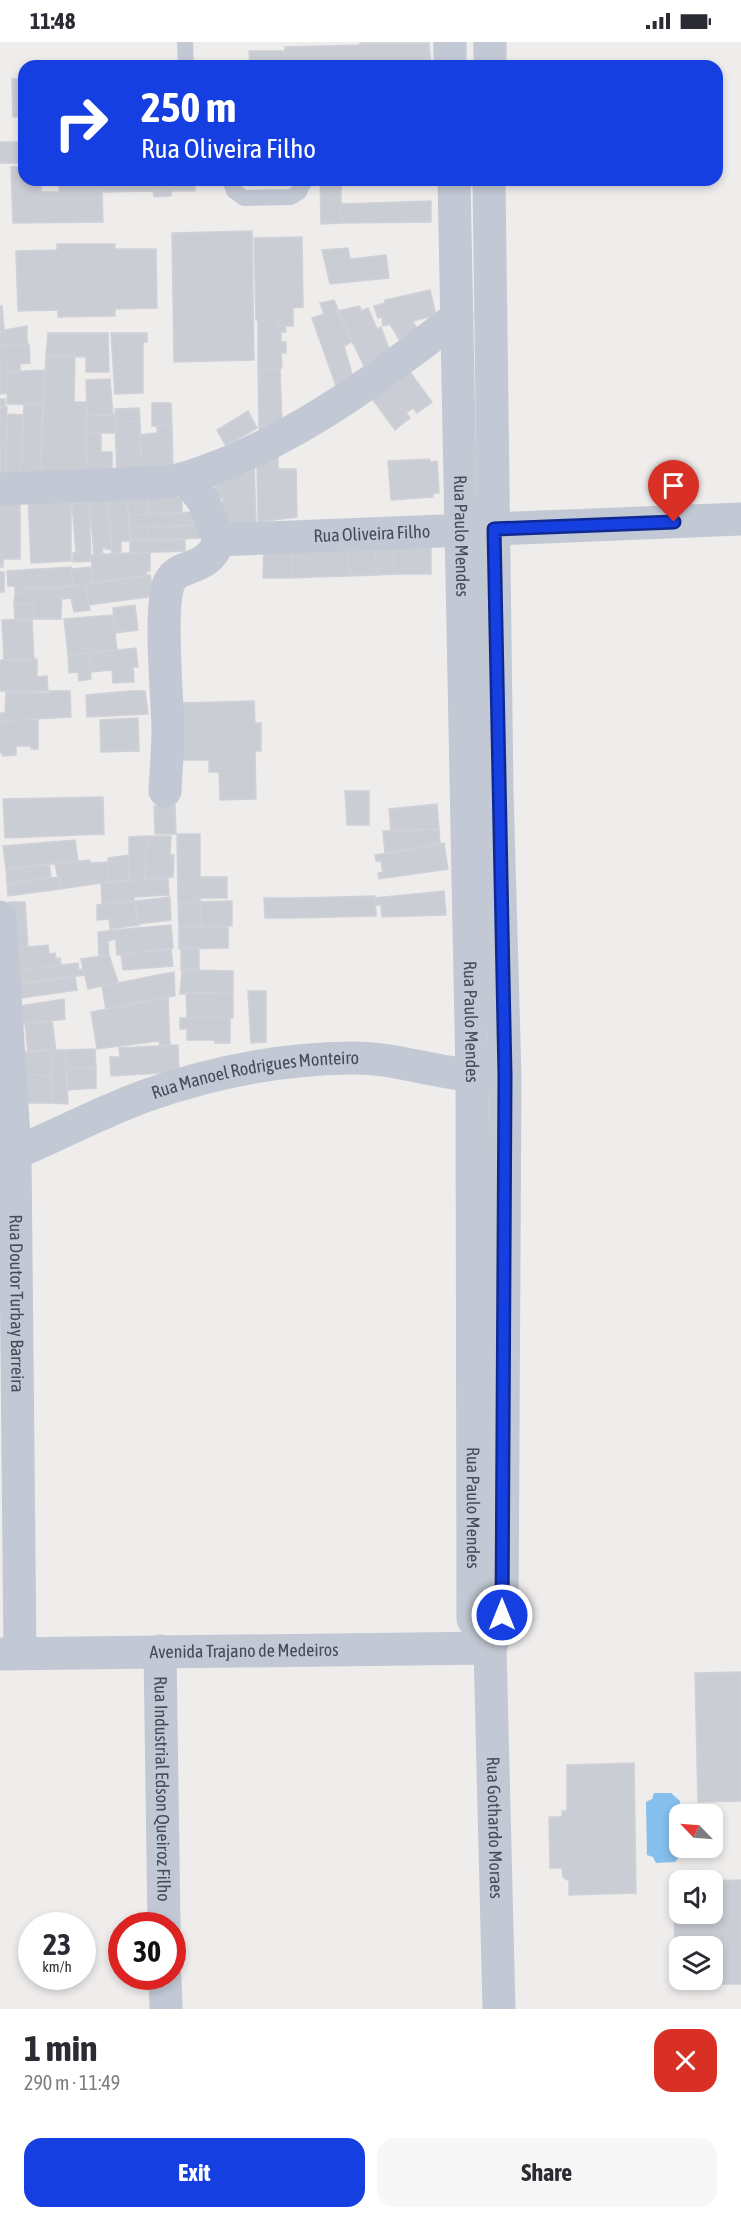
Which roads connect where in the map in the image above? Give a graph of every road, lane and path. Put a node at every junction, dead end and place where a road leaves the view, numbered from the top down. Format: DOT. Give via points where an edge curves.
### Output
graph roads {
  1 [pos="185,42"];
  2 [pos="450,42"];
  3 [pos="490,42"];
  4 [pos="186,60"];
  5 [pos="450,60"];
  6 [pos="490,60"];
  7 [pos="232,186"];
  8 [pos="302,186"];
  9 [pos="454,186"];
  10 [pos="489,186"];
  11 [pos="457,317"];
  12 [pos="493,426"];
  13 [pos="460,428"];
  14 [pos="187,479"];
  15 [pos="0,489"];
  16 [pos="741,519"];
  17 [pos="478,529"];
  18 [pos="219,540"];
  19 [pos="165,791"];
  20 [pos="465,791"];
  21 [pos="497,792"];
  22 [pos="0,917"];
  23 [pos="505,1076"];
  24 [pos="472,1077"];
  25 [pos="15,1153"];
  26 [pos="490,1648"];
  27 [pos="160,1651"];
  28 [pos="10,1654"];
  29 [pos="164,1912"];
  30 [pos="165,1990"];
  31 [pos="166,2009"];
  32 [pos="499,2009"];
  1 -- 4 [label="lane"];
  2 -- 5 [label="street"];
  3 -- 6 [label="street"];
  7 -- 8 [label="lane" via="244,198 291,197"];
  9 -- 11 [label="street, Rua Paulo Mendes"];
  10 -- 12 [label="street, Rua Paulo Mendes"];
  11 -- 13 [label="street, Rua Paulo Mendes"];
  11 -- 14 [label="street" via="337,405 265,447"];
  12 -- 13 [label="street"];
  12 -- 17 [label="street, Rua Paulo Mendes"];
  13 -- 17 [label="street, Rua Paulo Mendes"];
  14 -- 15 [label="street"];
  14 -- 18 [label="street" via="204,502"];
  16 -- 17 [label="street, Rua Oliveira Filho"];
  17 -- 18 [label="street, Rua Oliveira Filho"];
  17 -- 20 [label="street, Rua Paulo Mendes"];
  17 -- 21 [label="street, Rua Paulo Mendes"];
  18 -- 19 [label="street" via="215,552 205,562 176,574 169,584 165,621"];
  20 -- 21 [label="street"];
  20 -- 24 [label="street, Rua Paulo Mendes"];
  21 -- 23 [label="street, Rua Paulo Mendes"];
  22 -- 25 [label="street, Rua Doutor Turbay Barreira"];
  23 -- 24 [label="street, Rua Manoel Rodrigues Monteiro"];
  23 -- 26 [label="street, Rua Paulo Mendes" via="502,1615"];
  24 -- 25 [label="street, Rua Manoel Rodrigues Monteiro" via="392,1060 350,1058 238,1070 143,1097"];
  24 -- 26 [label="street, Rua Paulo Mendes" via="473,1619"];
  25 -- 28 [label="street, Rua Doutor Turbay Barreira"];
  26 -- 27 [label="street, Avenida Trajano de Medeiros"];
  26 -- 32 [label="street, Rua Gothardo Moraes"];
  27 -- 28 [label="street, Avenida Trajano de Medeiros"];
  27 -- 29 [label="street, Rua Industrial Edson Queiroz Filho"];
  30 -- 31 [label="street"];
}
